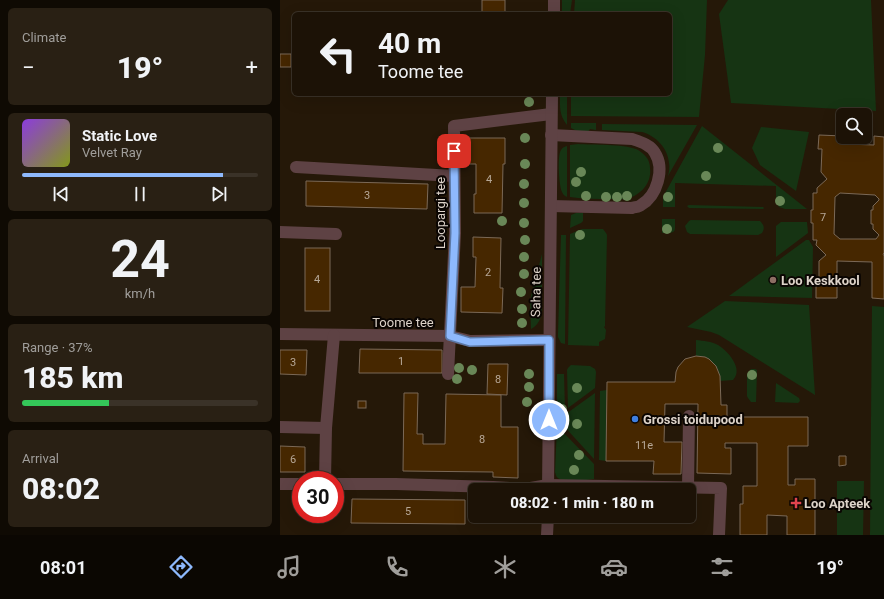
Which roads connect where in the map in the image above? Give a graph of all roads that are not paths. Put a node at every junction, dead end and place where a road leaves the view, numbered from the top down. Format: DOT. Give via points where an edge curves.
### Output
graph roads {
  1 [pos="554,0"];
  2 [pos="554,12"];
  3 [pos="552,96"];
  4 [pos="551,114"];
  5 [pos="551,135"];
  6 [pos="296,167"];
  7 [pos="454,176"];
  8 [pos="551,206"];
  9 [pos="280,232"];
  10 [pos="336,234"];
  11 [pos="280,334"];
  12 [pos="334,335"];
  13 [pos="450,336"];
  14 [pos="549,340"];
  15 [pos="448,374"];
  16 [pos="689,416"];
  17 [pos="280,427"];
  18 [pos="326,428"];
  19 [pos="325,471"];
  20 [pos="548,483"];
  21 [pos="688,483"];
  22 [pos="280,484"];
  23 [pos="292,484"];
  24 [pos="344,484"];
  25 [pos="468,486"];
  26 [pos="696,488"];
  27 [pos="548,523"];
  28 [pos="547,535"];
  29 [pos="719,535"];
  1 -- 2 [label="street"];
  3 -- 4 [label="street, Saha tee"];
  4 -- 5 [label="street, Saha tee"];
  4 -- 7 [label="street, Loopargi tee" via="454,126"];
  5 -- 8 [label="street, Saha tee"];
  5 -- 8 [label="street" via="632,138 645,143 655,152 660,173 653,194 640,206"];
  6 -- 7 [label="street"];
  7 -- 13 [label="street, Loopargi tee" via="455,233"];
  8 -- 14 [label="street, Saha tee"];
  9 -- 10 [label="street"];
  11 -- 12 [label="street, Toome tee"];
  12 -- 13 [label="street, Toome tee"];
  12 -- 18 [label="street"];
  13 -- 14 [label="street, Toome tee" via="470,342"];
  13 -- 15 [label="street, Loopargi tee"];
  14 -- 20 [label="street, Saha tee"];
  16 -- 21 [label="street"];
  17 -- 18 [label="street"];
  18 -- 19 [label="street"];
  22 -- 23 [label="street"];
  24 -- 25 [label="street"];
  26 -- 29 [label="street" via="721,488"];
  27 -- 28 [label="street"];
}
